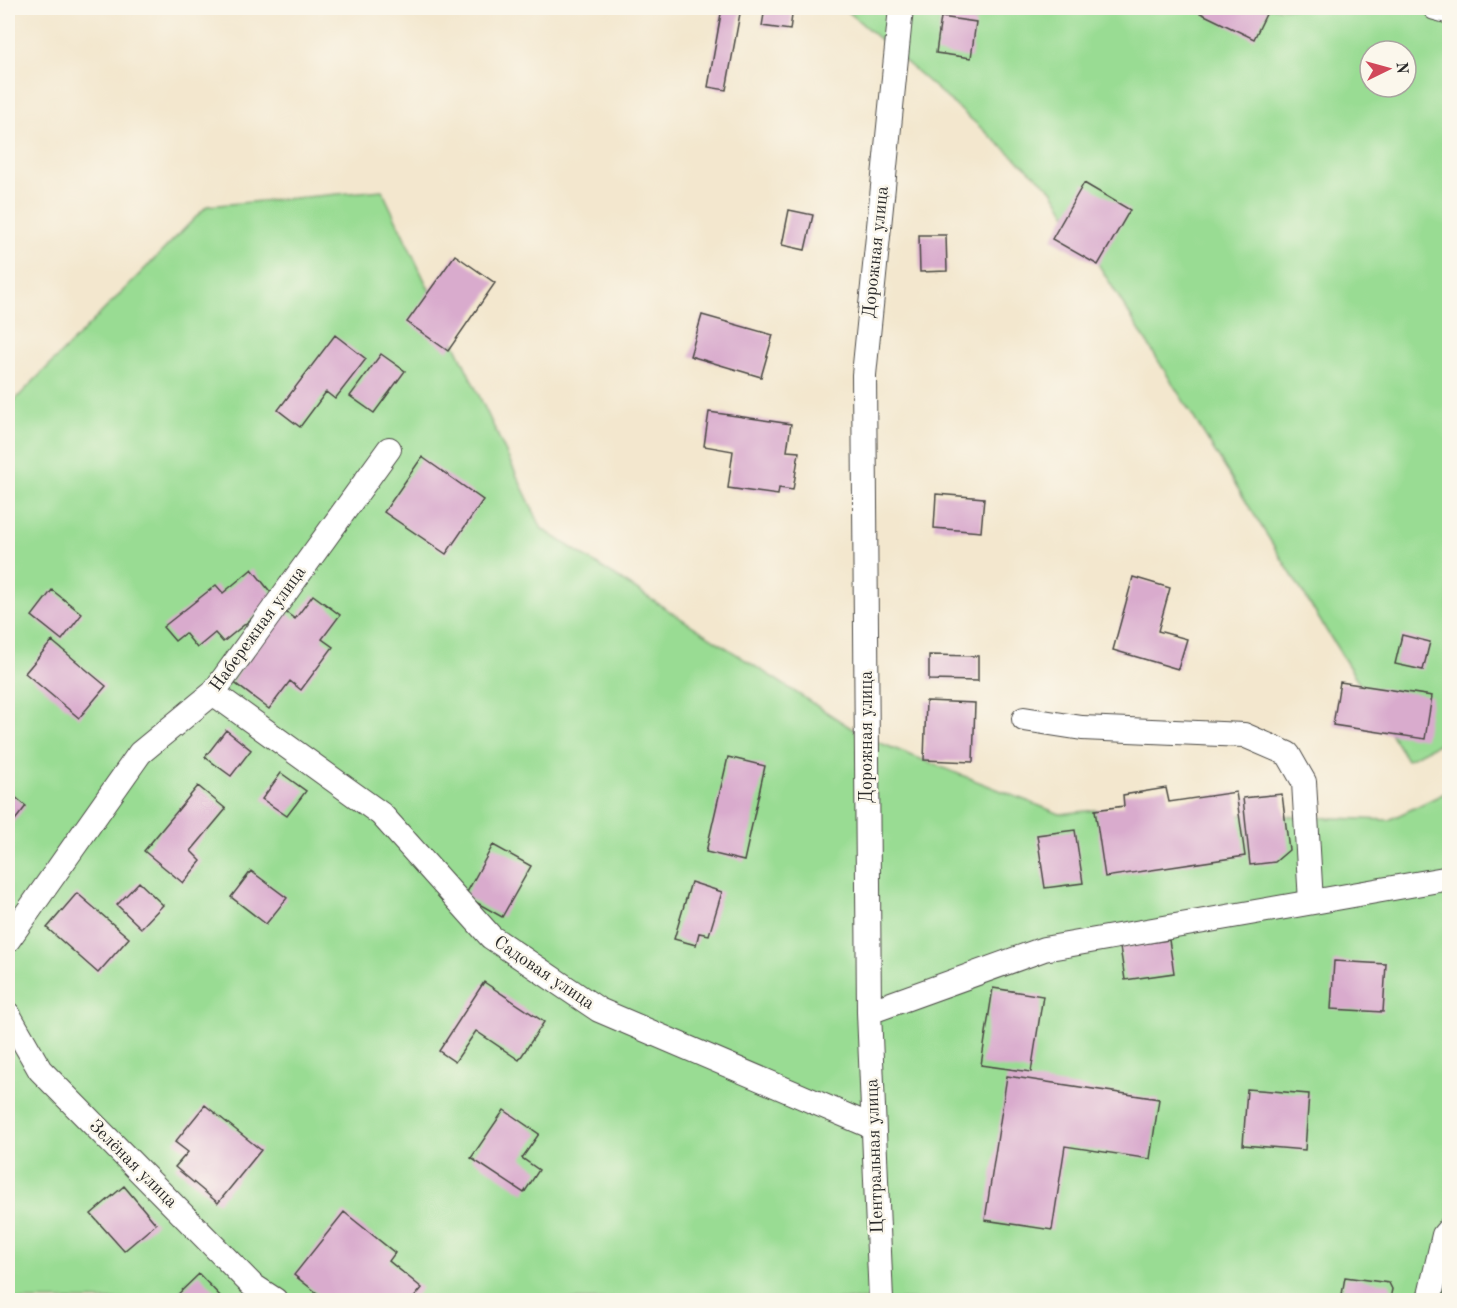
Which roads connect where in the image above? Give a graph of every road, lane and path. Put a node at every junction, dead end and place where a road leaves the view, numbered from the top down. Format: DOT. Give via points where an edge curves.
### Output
graph roads {
  1 [pos="901,8"];
  2 [pos="1435,8"];
  3 [pos="1449,12"];
  4 [pos="389,449"];
  5 [pos="213,693"];
  6 [pos="1024,719"];
  7 [pos="1449,878"];
  8 [pos="1311,902"];
  9 [pos="8,940"];
  10 [pos="869,1012"];
  11 [pos="8,1014"];
  12 [pos="873,1127"];
  13 [pos="1449,1228"];
  14 [pos="275,1300"];
  15 [pos="881,1300"];
  16 [pos="1429,1300"];
  1 -- 10 [label="street, Дорожная улица" via="864,375"];
  2 -- 3 [label="street"];
  4 -- 5 [label="street, Набережная улица"];
  5 -- 9 [label="street, Набережная улица" via="140,753"];
  5 -- 12 [label="street, Садовая улица" via="381,814 491,937 599,1011"];
  6 -- 8 [label="street" via="1082,728 1244,735 1288,754 1304,782"];
  7 -- 8 [label="street"];
  8 -- 10 [label="street" via="1044,949"];
  10 -- 12 [label="street, Центральная улица"];
  11 -- 14 [label="street, Зелёная улица" via="40,1070 252,1285"];
  12 -- 15 [label="street, Центральная улица"];
  13 -- 16 [label="street"];
}
